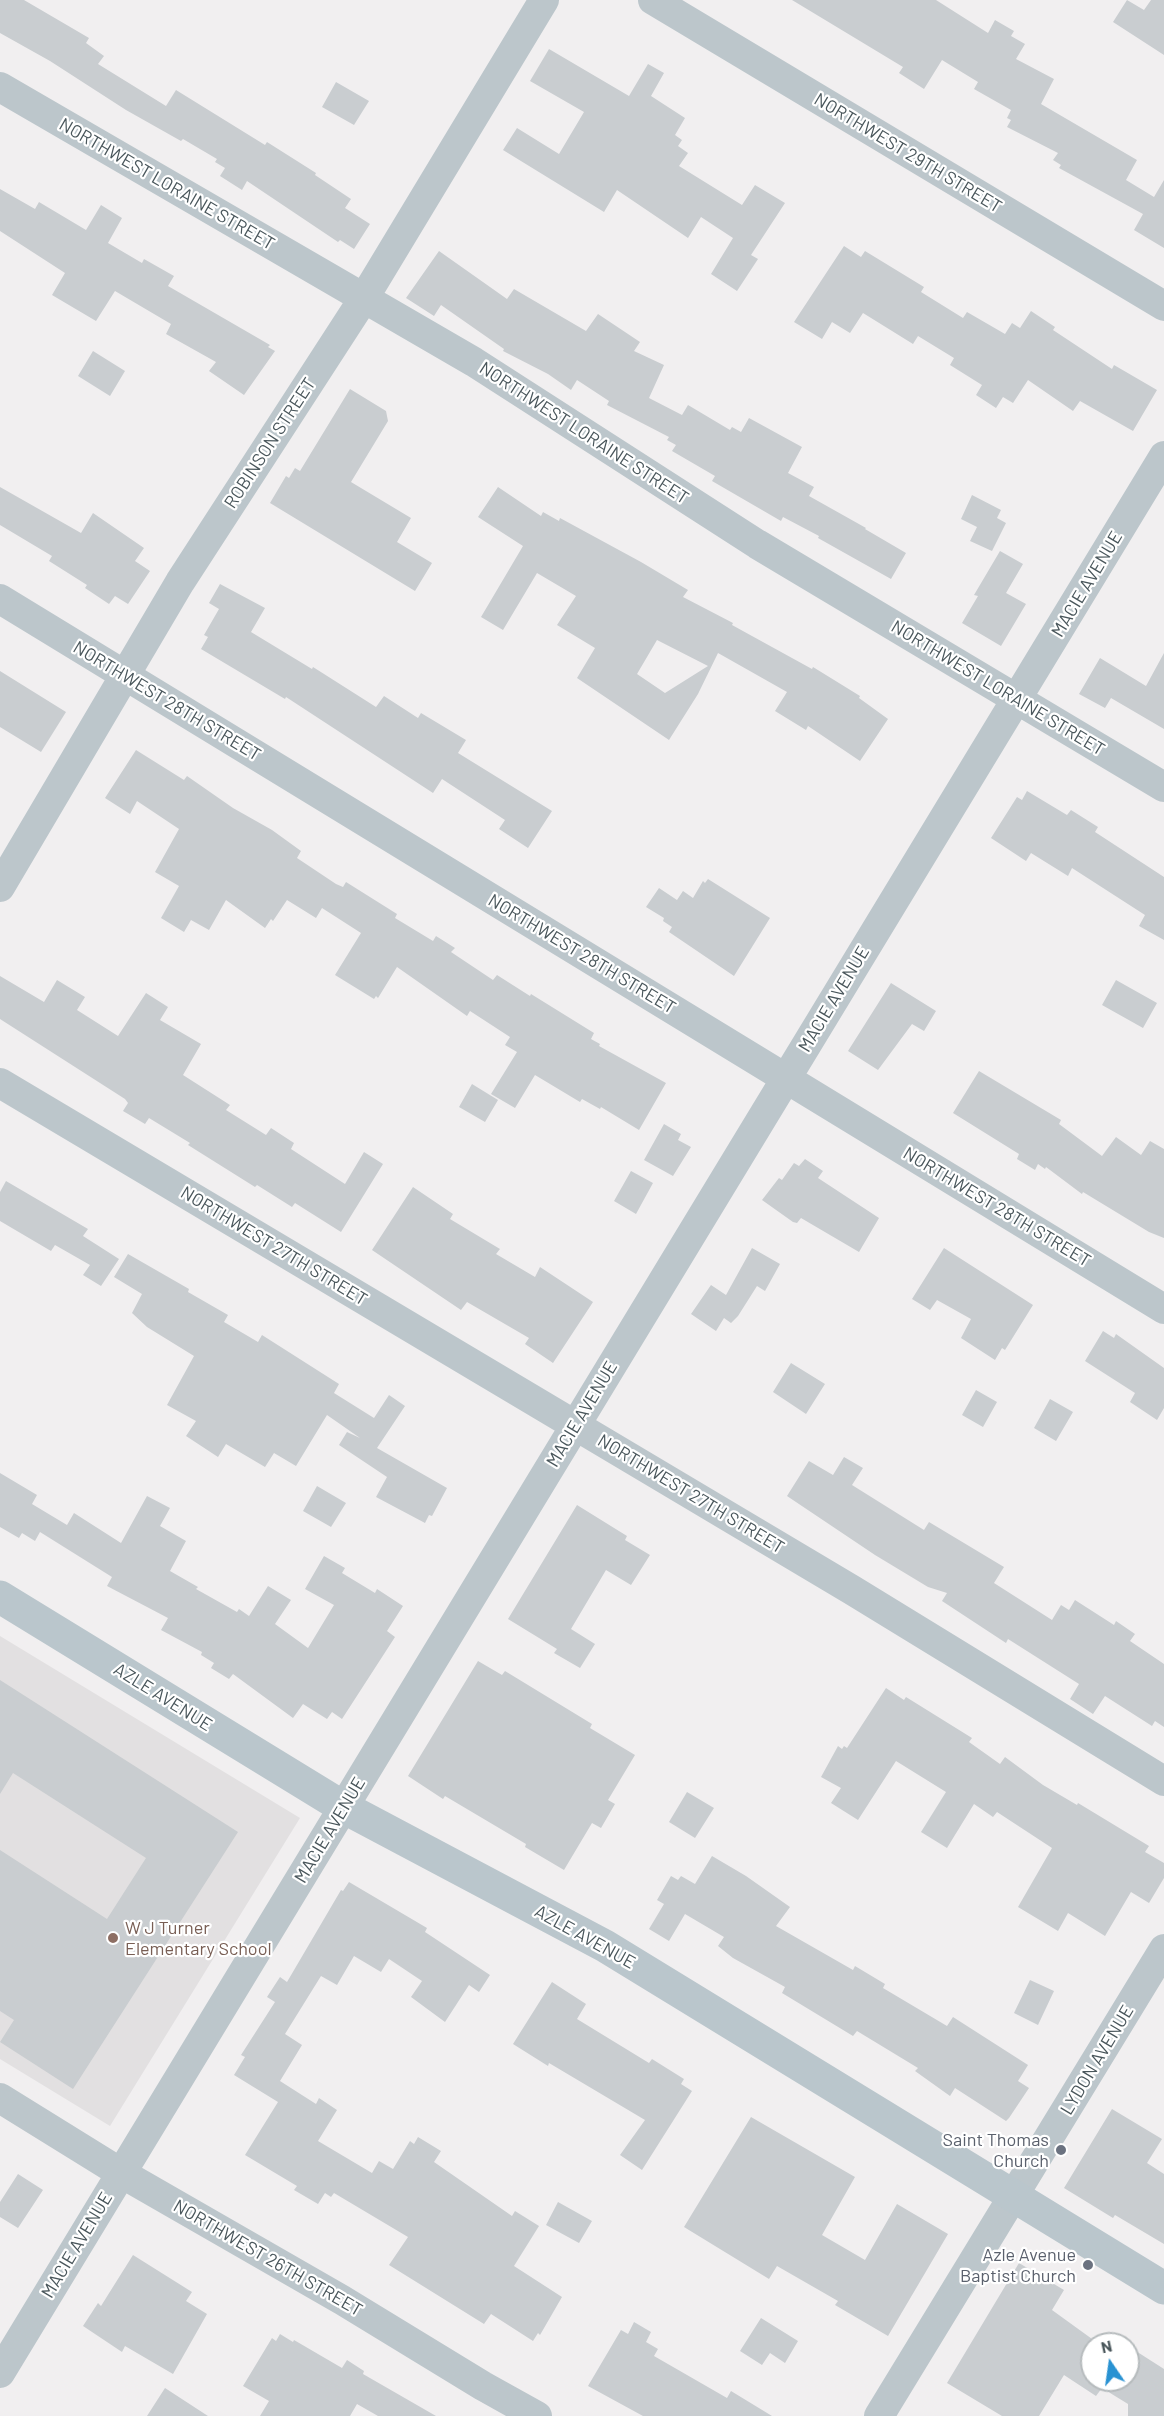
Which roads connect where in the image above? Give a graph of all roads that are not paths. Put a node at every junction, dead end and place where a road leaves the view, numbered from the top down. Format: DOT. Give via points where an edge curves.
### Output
graph roads {
  1 [pos="543,0"];
  2 [pos="653,0"];
  3 [pos="0,87"];
  4 [pos="364,298"];
  5 [pos="1164,306"];
  6 [pos="1164,456"];
  7 [pos="0,599"];
  8 [pos="124,675"];
  9 [pos="1016,699"];
  10 [pos="1164,787"];
  11 [pos="0,887"];
  12 [pos="786,1078"];
  13 [pos="0,1083"];
  14 [pos="1164,1309"];
  15 [pos="575,1425"];
  16 [pos="0,1597"];
  17 [pos="1164,1781"];
  18 [pos="343,1807"];
  19 [pos="1164,1949"];
  20 [pos="0,2098"];
  21 [pos="121,2173"];
  22 [pos="1014,2198"];
  23 [pos="1164,2288"];
  24 [pos="0,2373"];
  25 [pos="537,2416"];
  26 [pos="879,2416"];
  1 -- 4 [label="street, ROBINSON STREET"];
  2 -- 5 [label="street, NORTHWEST 29TH STREET"];
  3 -- 4 [label="street, NORTHWEST LORAINE STREET"];
  4 -- 8 [label="street, ROBINSON STREET"];
  4 -- 9 [label="street, NORTHWEST LORAINE STREET" via="474,362 757,544"];
  6 -- 9 [label="street, MACIE AVENUE"];
  7 -- 8 [label="street, NORTHWEST 28TH STREET"];
  8 -- 11 [label="street, ROBINSON STREET"];
  8 -- 12 [label="street, NORTHWEST 28TH STREET"];
  9 -- 10 [label="street, NORTHWEST LORAINE STREET"];
  9 -- 12 [label="street, MACIE AVENUE"];
  12 -- 14 [label="street, NORTHWEST 28TH STREET"];
  12 -- 15 [label="street, MACIE AVENUE"];
  13 -- 15 [label="street, NORTHWEST 27TH STREET"];
  15 -- 17 [label="street, NORTHWEST 27TH STREET"];
  15 -- 18 [label="street, MACIE AVENUE"];
  16 -- 18 [label="main road, AZLE AVENUE"];
  18 -- 21 [label="street, MACIE AVENUE"];
  18 -- 22 [label="main road, AZLE AVENUE" via="605,1946"];
  19 -- 22 [label="street, LYDON AVENUE"];
  20 -- 21 [label="street, NORTHWEST 26TH STREET"];
  21 -- 24 [label="street, MACIE AVENUE"];
  21 -- 25 [label="street, NORTHWEST 26TH STREET"];
  22 -- 23 [label="main road, AZLE AVENUE"];
  22 -- 26 [label="street, LYDON AVENUE"];
}
